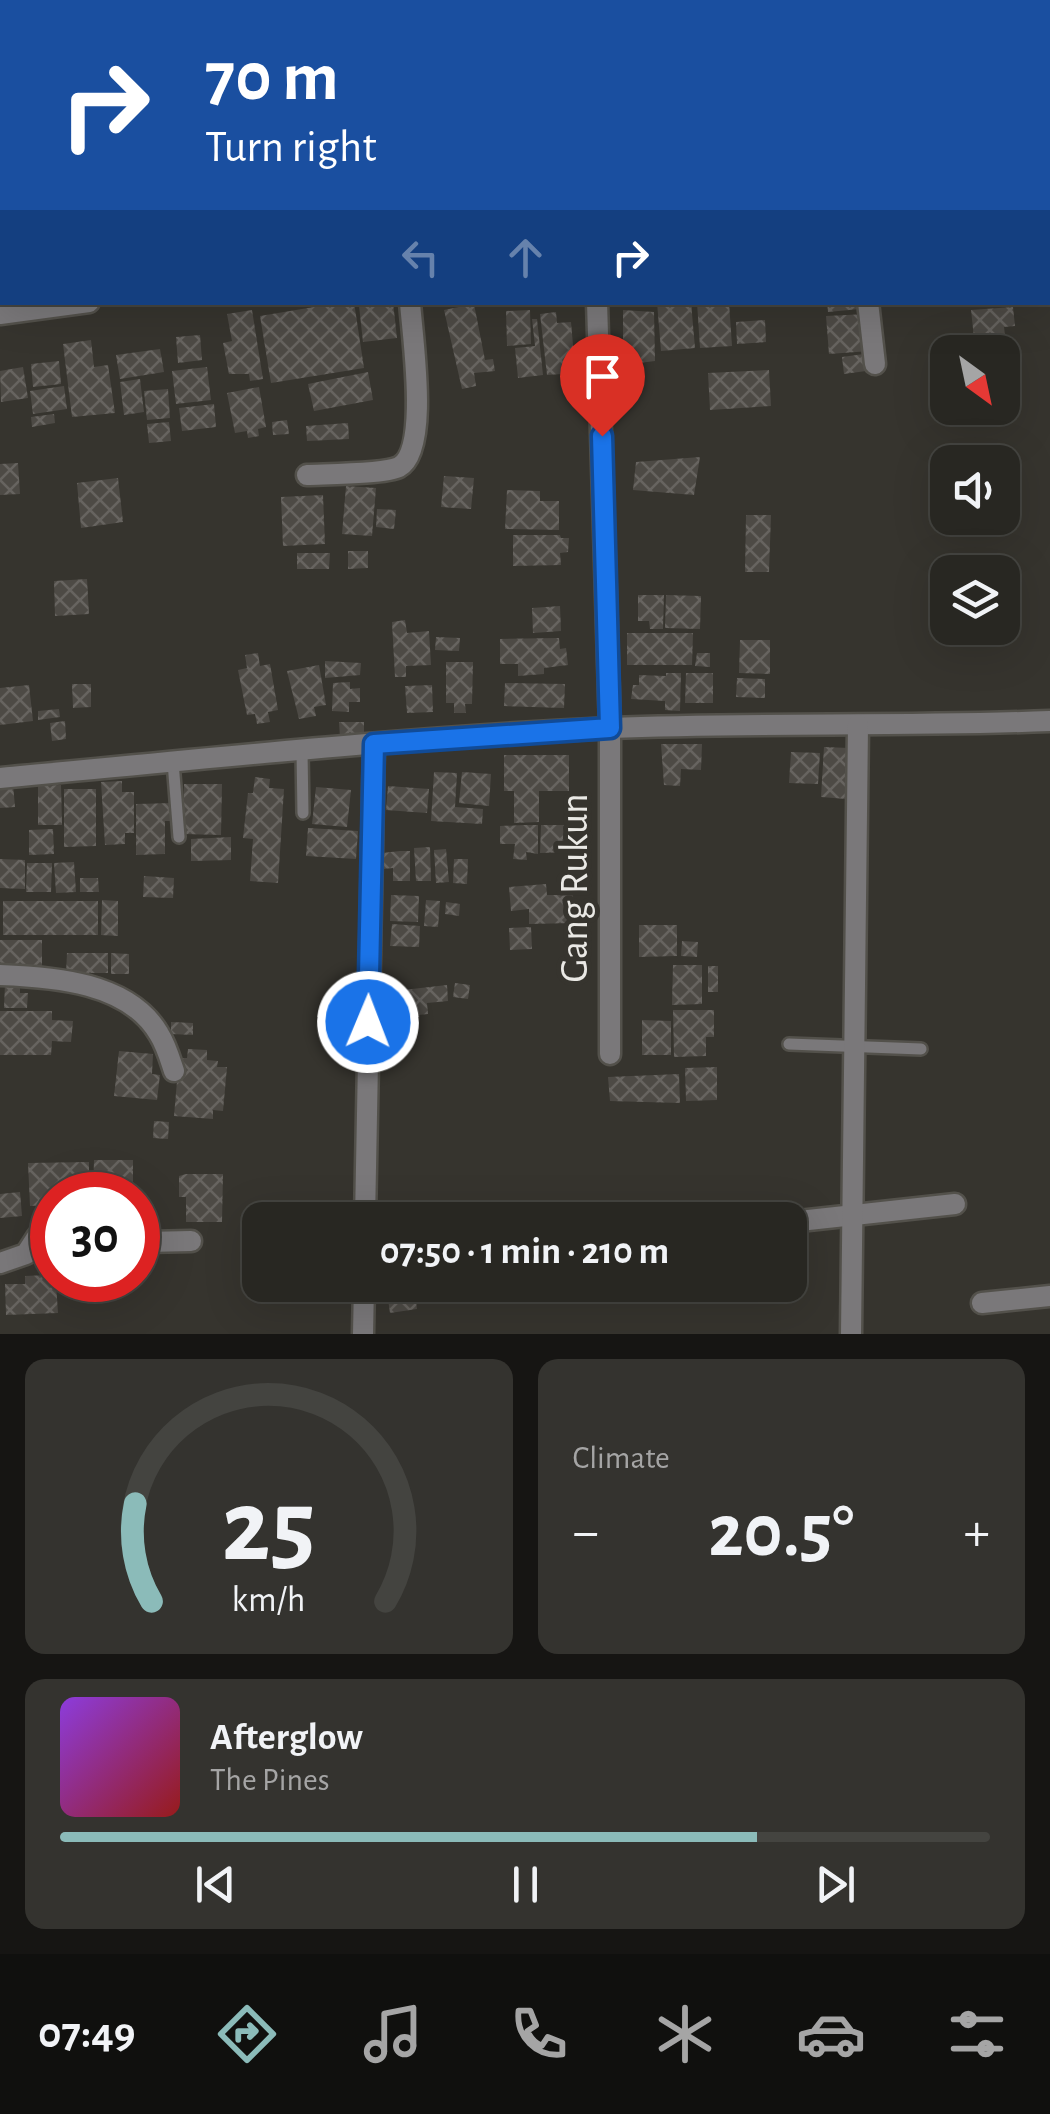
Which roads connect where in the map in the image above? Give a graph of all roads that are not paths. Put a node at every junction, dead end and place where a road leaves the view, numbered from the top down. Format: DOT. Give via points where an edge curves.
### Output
graph roads {
  1 [pos="68,305"];
  2 [pos="410,305"];
  3 [pos="597,305"];
  4 [pos="868,305"];
  5 [pos="0,314"];
  6 [pos="875,364"];
  7 [pos="307,475"];
  8 [pos="1050,721"];
  9 [pos="858,725"];
  10 [pos="610,728"];
  11 [pos="374,744"];
  12 [pos="302,751"];
  13 [pos="174,762"];
  14 [pos="0,778"];
  15 [pos="303,812"];
  16 [pos="179,837"];
  17 [pos="0,975"];
  18 [pos="789,1044"];
  19 [pos="854,1047"];
  20 [pos="920,1049"];
  21 [pos="610,1054"];
  22 [pos="174,1071"];
  23 [pos="365,1202"];
  24 [pos="955,1204"];
  25 [pos="851,1213"];
  26 [pos="807,1219"];
  27 [pos="191,1241"];
  28 [pos="160,1242"];
  29 [pos="30,1248"];
  30 [pos="0,1263"];
  31 [pos="1050,1296"];
  32 [pos="364,1302"];
  33 [pos="982,1303"];
  34 [pos="363,1334"];
  35 [pos="850,1334"];
  1 -- 5 [label="street"];
  2 -- 7 [label="street" via="417,428 410,458 398,468"];
  3 -- 10 [label="street, Gang Rukun"];
  4 -- 6 [label="street"];
  8 -- 9 [label="street"];
  9 -- 10 [label="street"];
  9 -- 19 [label="street"];
  10 -- 11 [label="street"];
  10 -- 21 [label="street, Gang Rukun"];
  11 -- 12 [label="street"];
  11 -- 23 [label="street"];
  12 -- 13 [label="street"];
  12 -- 15 [label="lane"];
  13 -- 14 [label="street"];
  13 -- 16 [label="lane"];
  17 -- 22 [label="street" via="79,982 139,1010 159,1033"];
  18 -- 19 [label="lane"];
  19 -- 20 [label="lane"];
  19 -- 25 [label="street"];
  24 -- 25 [label="street"];
  25 -- 26 [label="street"];
  25 -- 35 [label="street"];
  27 -- 28 [label="street"];
  29 -- 30 [label="street"];
  31 -- 33 [label="street"];
  32 -- 34 [label="street"];
}
